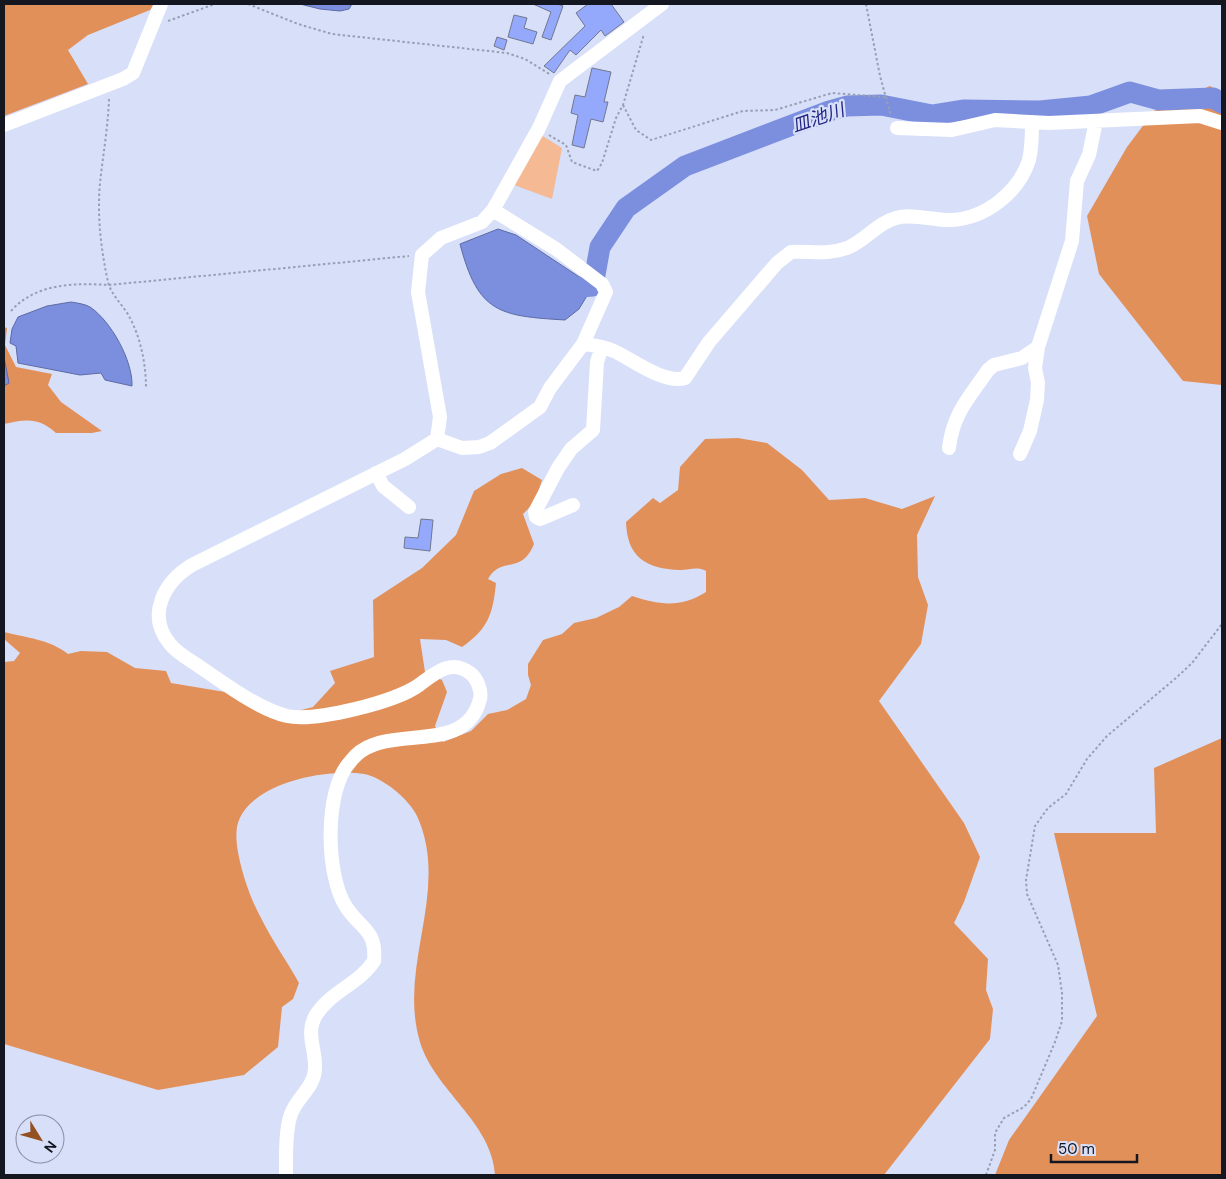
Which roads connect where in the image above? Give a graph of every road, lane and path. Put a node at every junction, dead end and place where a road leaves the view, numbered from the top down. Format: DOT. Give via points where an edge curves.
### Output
graph roads {
  1 [pos="161,4"];
  2 [pos="215,4"];
  3 [pos="248,4"];
  4 [pos="662,4"];
  5 [pos="866,4"];
  6 [pos="647,17"];
  7 [pos="154,22"];
  8 [pos="560,82"];
  9 [pos="109,84"];
  10 [pos="885,97"];
  11 [pos="624,105"];
  12 [pos="890,113"];
  13 [pos="1096,121"];
  14 [pos="1032,122"];
  15 [pos="1222,124"];
  16 [pos="4,125"];
  17 [pos="539,128"];
  18 [pos="898,128"];
  19 [pos="493,210"];
  20 [pos="422,256"];
  21 [pos="109,285"];
  22 [pos="11,311"];
  23 [pos="583,344"];
  24 [pos="602,347"];
  25 [pos="1038,347"];
  26 [pos="146,388"];
  27 [pos="437,438"];
  28 [pos="949,448"];
  29 [pos="1020,454"];
  30 [pos="376,474"];
  31 [pos="573,505"];
  32 [pos="409,507"];
  33 [pos="1222,624"];
  34 [pos="286,1175"];
  35 [pos="986,1175"];
  1 -- 7 [label="street"];
  2 -- 7 [label="path" via="167,21"];
  3 -- 8 [label="path" via="332,34 508,53 525,59"];
  4 -- 6 [label="street"];
  5 -- 10 [label="path"];
  6 -- 8 [label="street"];
  6 -- 11 [label="path"];
  7 -- 9 [label="street" via="133,72"];
  8 -- 17 [label="street"];
  9 -- 16 [label="street"];
  9 -- 21 [label="path" via="108,130 100,184 100,230"];
  10 -- 11 [label="path" via="832,93 775,110 743,111 651,140 636,130"];
  10 -- 12 [label="path"];
  11 -- 17 [label="path" via="597,171 572,162 566,145"];
  13 -- 14 [label="street"];
  13 -- 15 [label="street" via="1200,116"];
  13 -- 25 [label="street" via="1089,155 1078,181 1072,241"];
  14 -- 18 [label="street" via="994,120 952,130"];
  14 -- 24 [label="street" via="1030,153 1021,179 993,206 977,216 953,220 898,217 888,220 849,247 826,254 791,252 777,263 709,342 685,378 680,380 652,372"];
  17 -- 19 [label="street"];
  19 -- 20 [label="street" via="482,222 442,238"];
  19 -- 23 [label="street" via="556,249 602,284 606,292"];
  20 -- 21 [label="path"];
  20 -- 27 [label="street" via="418,292 440,417"];
  21 -- 22 [label="path" via="85,283 48,289 30,295"];
  21 -- 26 [label="path" via="136,333 146,367"];
  23 -- 24 [label="street"];
  23 -- 27 [label="street" via="540,407 490,443 462,448"];
  24 -- 31 [label="street" via="597,362 593,430 571,449 558,468 535,512 536,517 540,519"];
  25 -- 28 [label="street" via="1022,358 994,365 988,370 957,414 951,428"];
  25 -- 29 [label="street" via="1035,368 1037,400 1030,431"];
  27 -- 30 [label="street"];
  30 -- 32 [label="street" via="383,486"];
  30 -- 34 [label="street" via="192,565 171,581 160,598 160,621 170,644 236,690 287,716 317,715 388,700 411,691 443,668 459,667 471,674 481,694 471,716 452,732 373,744 349,762 337,782 330,814 337,883 345,906 373,938 374,961 359,980 323,1005 314,1018 310,1033 316,1068 312,1082 291,1114"];
  33 -- 35 [label="path" via="1176,678 1107,736 1087,759 1066,794 1048,808 1035,826 1026,880 1027,894 1058,965 1062,1021 1031,1099 1024,1107 1004,1118 995,1132 995,1150"];
}
